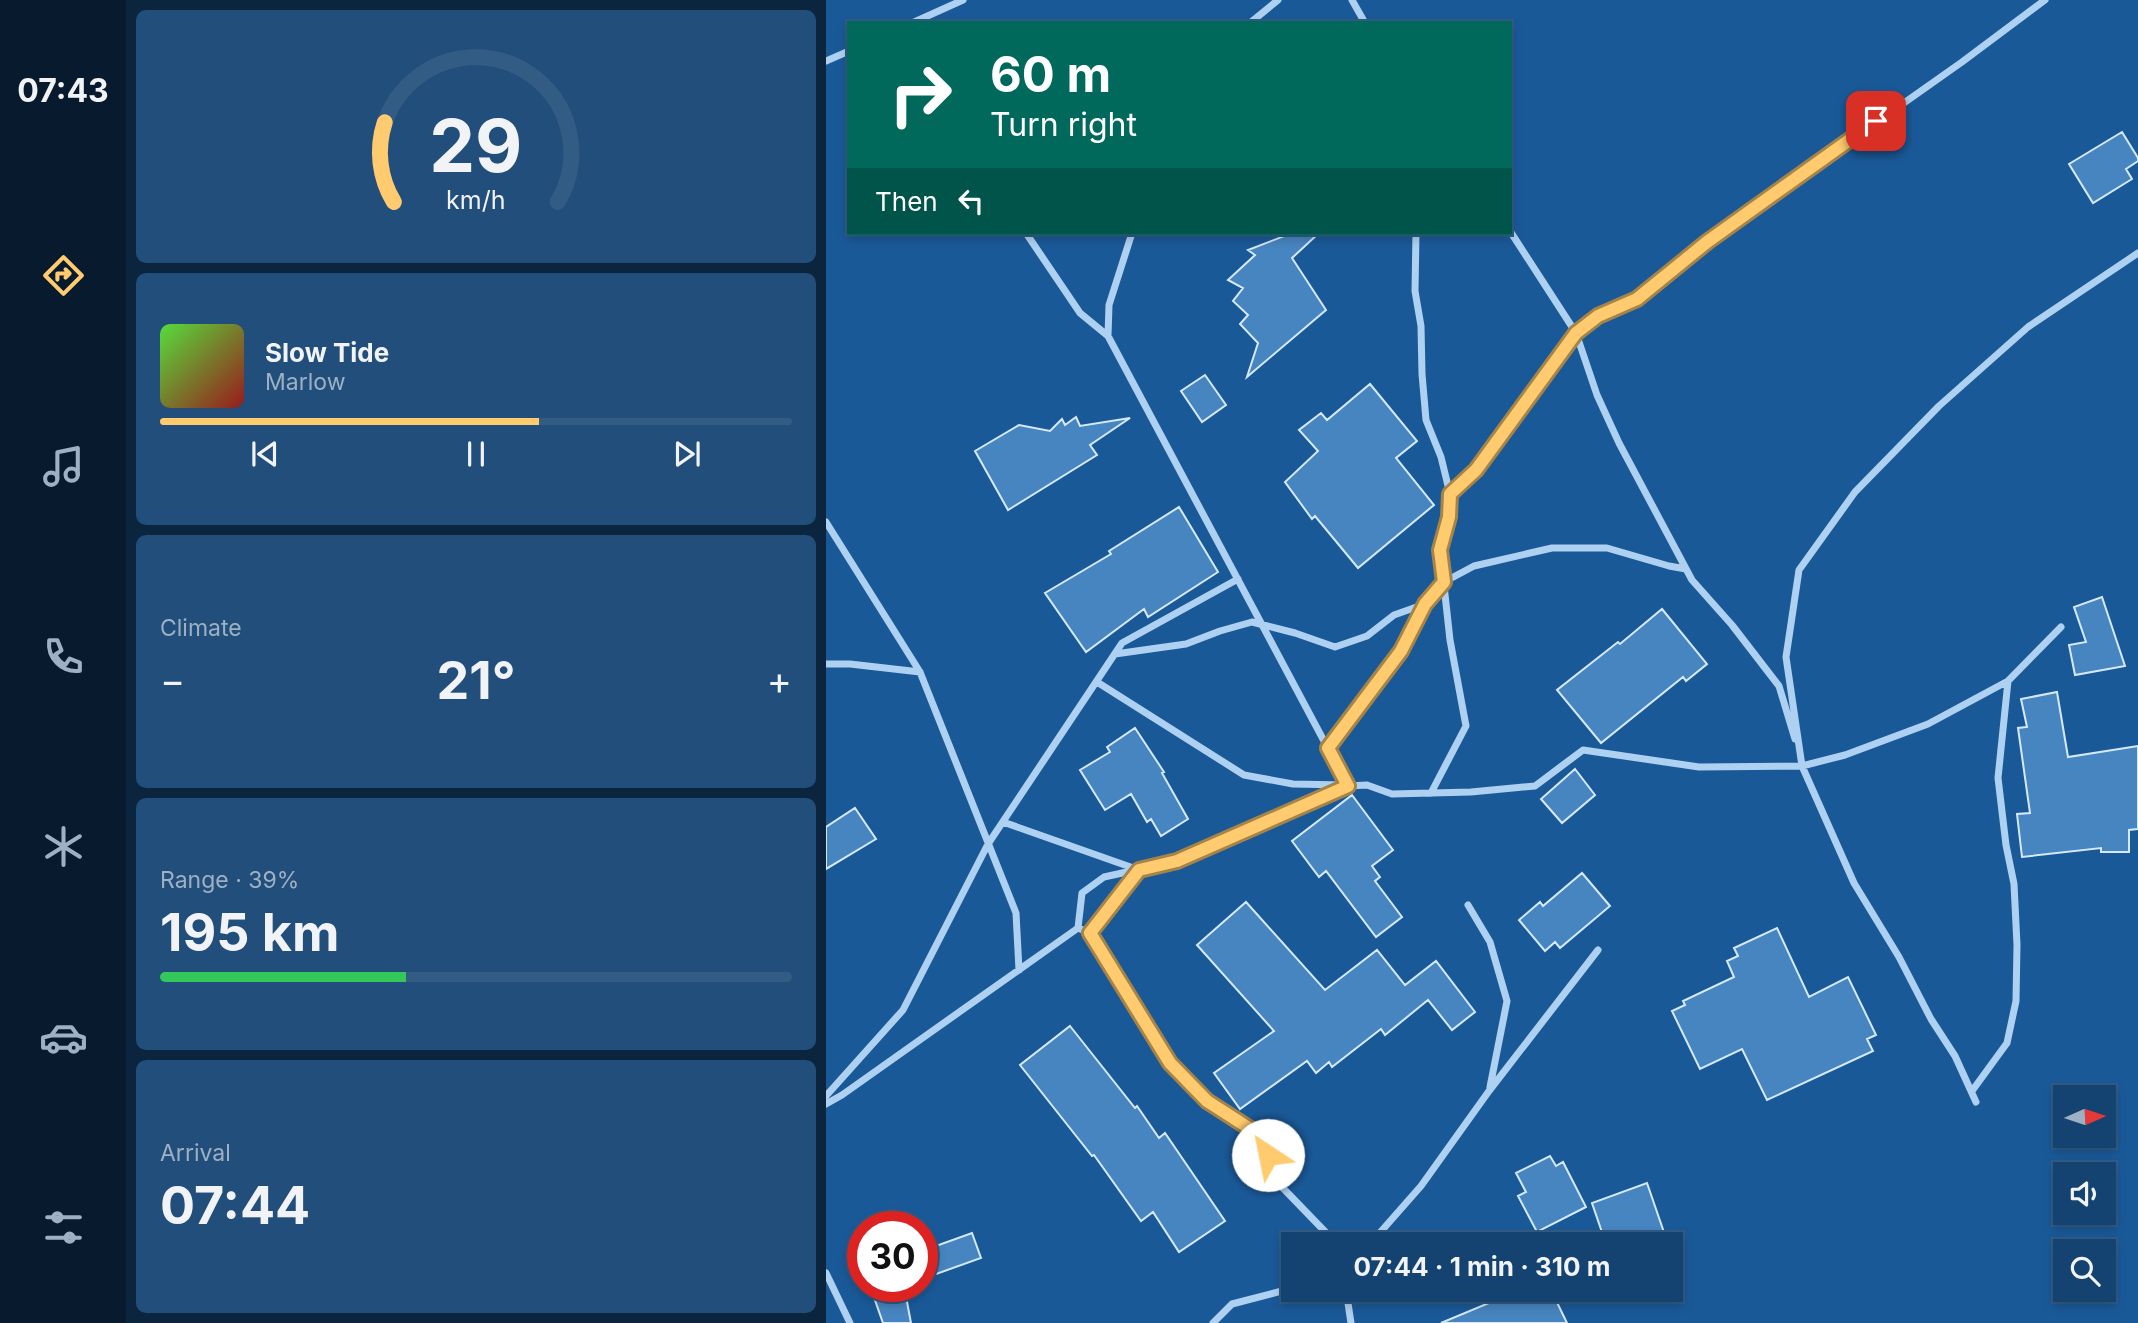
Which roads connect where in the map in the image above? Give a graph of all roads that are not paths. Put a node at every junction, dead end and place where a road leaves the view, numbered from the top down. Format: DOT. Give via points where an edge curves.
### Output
graph roads {
  1 [pos="963,0"];
  2 [pos="1278,0"];
  3 [pos="1352,0"];
  4 [pos="2045,0"];
  5 [pos="916,21"];
  6 [pos="1252,21"];
  7 [pos="1364,21"];
  8 [pos="847,52"];
  9 [pos="826,61"];
  10 [pos="1512,234"];
  11 [pos="1027,235"];
  12 [pos="1131,235"];
  13 [pos="1416,235"];
  14 [pos="2138,253"];
  15 [pos="1576,333"];
  16 [pos="1108,336"];
  17 [pos="1450,494"];
  18 [pos="826,522"];
  19 [pos="1686,569"];
  20 [pos="1238,579"];
  21 [pos="1444,582"];
  22 [pos="1425,604"];
  23 [pos="1263,626"];
  24 [pos="2061,627"];
  25 [pos="1115,654"];
  26 [pos="826,664"];
  27 [pos="920,672"];
  28 [pos="1097,681"];
  29 [pos="2008,681"];
  30 [pos="1328,748"];
  31 [pos="1802,766"];
  32 [pos="1348,786"];
  33 [pos="1431,793"];
  34 [pos="1003,822"];
  35 [pos="988,844"];
  36 [pos="1139,870"];
  37 [pos="1468,905"];
  38 [pos="1078,928"];
  39 [pos="1090,933"];
  40 [pos="1598,950"];
  41 [pos="1018,970"];
  42 [pos="1489,1091"];
  43 [pos="1972,1091"];
  44 [pos="826,1096"];
  45 [pos="1976,1102"];
  46 [pos="826,1104"];
  47 [pos="1325,1232"];
  48 [pos="1381,1232"];
  49 [pos="826,1273"];
  50 [pos="1281,1291"];
  51 [pos="1348,1302"];
  52 [pos="849,1322"];
  53 [pos="1213,1323"];
  54 [pos="1351,1323"];
  1 -- 5 [label="street"];
  2 -- 6 [label="street"];
  3 -- 7 [label="street"];
  4 -- 15 [label="street" via="1707,242 1637,299 1598,316"];
  8 -- 9 [label="street"];
  10 -- 15 [label="street"];
  11 -- 16 [label="street" via="1080,313"];
  12 -- 16 [label="street" via="1109,305"];
  13 -- 17 [label="street" via="1415,291 1426,420"];
  14 -- 31 [label="street" via="2028,327 1939,406 1855,492 1799,569 1786,657"];
  15 -- 17 [label="street" via="1476,470"];
  15 -- 19 [label="street" via="1619,443"];
  16 -- 20 [label="street"];
  17 -- 21 [label="street" via="1440,550"];
  18 -- 27 [label="street"];
  19 -- 21 [label="street" via="1607,548 1552,548 1474,566"];
  19 -- 31 [label="street" via="1779,686"];
  20 -- 23 [label="street"];
  20 -- 25 [label="street" via="1122,643"];
  21 -- 22 [label="street"];
  21 -- 33 [label="street" via="1466,726"];
  22 -- 23 [label="street" via="1394,615 1367,636 1335,648"];
  22 -- 30 [label="street" via="1401,651"];
  23 -- 25 [label="street" via="1252,622 1186,644"];
  23 -- 30 [label="street"];
  24 -- 29 [label="street"];
  25 -- 28 [label="street"];
  26 -- 27 [label="street"];
  27 -- 35 [label="street"];
  28 -- 32 [label="street" via="1244,775 1293,784"];
  28 -- 34 [label="street"];
  29 -- 31 [label="street" via="1928,724"];
  29 -- 43 [label="street" via="1998,778 2014,884 2016,1001 2007,1043"];
  30 -- 32 [label="street"];
  31 -- 33 [label="street" via="1699,767 1583,750 1535,786"];
  31 -- 43 [label="street" via="1854,883"];
  32 -- 33 [label="street" via="1367,785 1392,794"];
  32 -- 36 [label="street" via="1177,861"];
  34 -- 35 [label="street"];
  34 -- 36 [label="street"];
  35 -- 41 [label="street" via="1016,913"];
  35 -- 44 [label="street" via="903,1010"];
  36 -- 38 [label="street" via="1104,877 1082,893"];
  36 -- 39 [label="street"];
  37 -- 42 [label="street" via="1490,942 1507,1000"];
  38 -- 39 [label="street"];
  38 -- 41 [label="street"];
  39 -- 47 [label="street" via="1170,1063 1207,1101 1255,1132 1280,1185"];
  40 -- 42 [label="street"];
  41 -- 46 [label="street"];
  42 -- 48 [label="street" via="1421,1186"];
  43 -- 45 [label="street"];
  49 -- 52 [label="street"];
  50 -- 53 [label="street" via="1231,1304"];
  51 -- 54 [label="street"];
}
